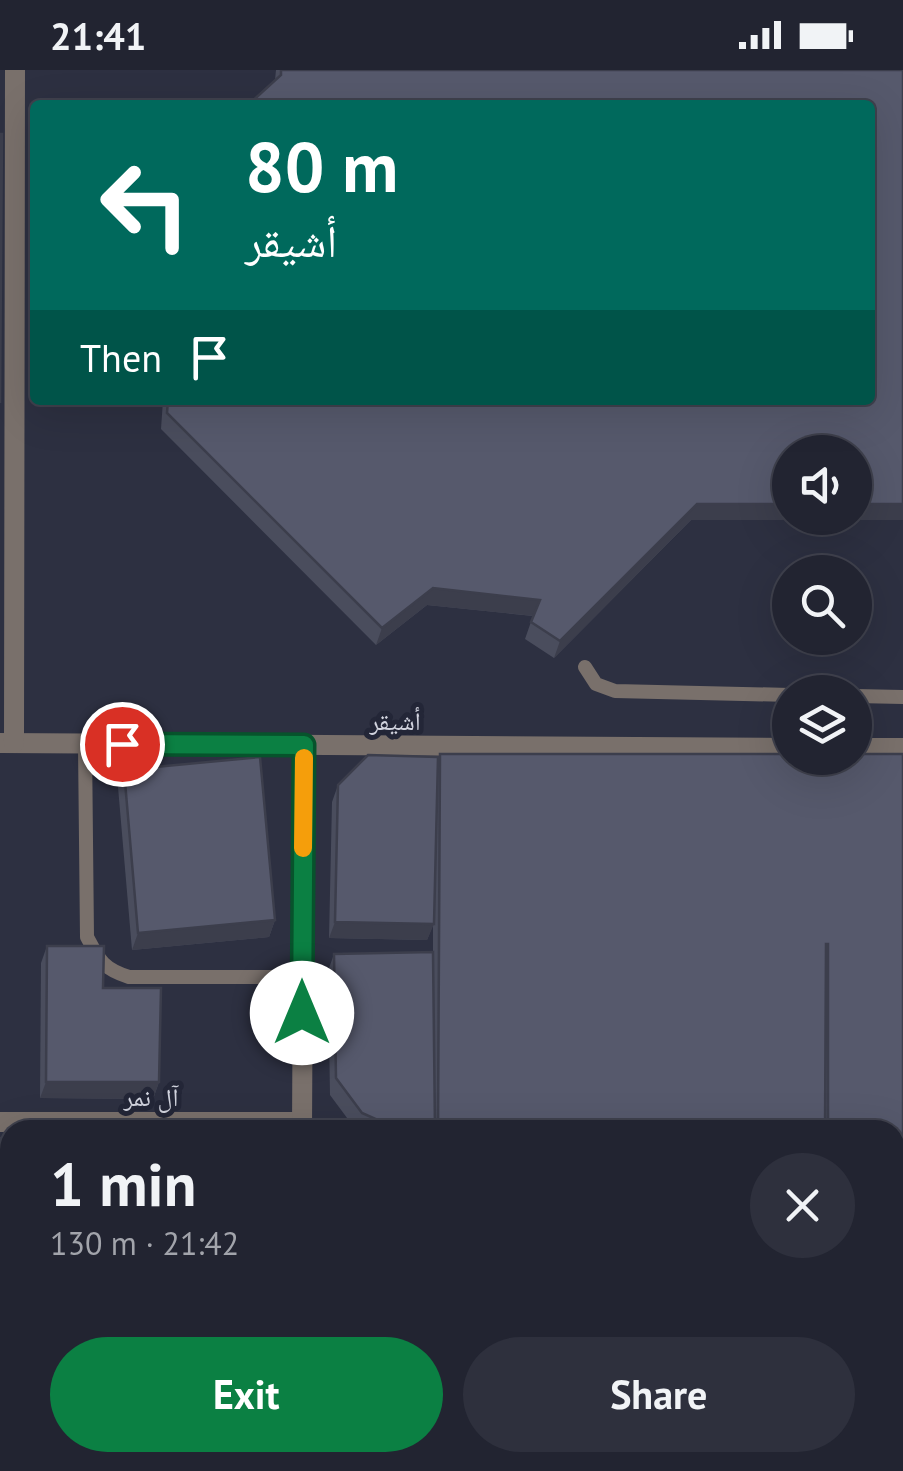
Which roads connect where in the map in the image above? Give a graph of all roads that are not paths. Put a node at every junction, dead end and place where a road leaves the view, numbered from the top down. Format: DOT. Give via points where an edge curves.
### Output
graph roads {
  1 [pos="15,70"];
  2 [pos="7,132"];
  3 [pos="7,446"];
  4 [pos="585,667"];
  5 [pos="772,695"];
  6 [pos="872,697"];
  7 [pos="903,698"];
  8 [pos="7,744"];
  9 [pos="85,744"];
  10 [pos="304,745"];
  11 [pos="772,748"];
  12 [pos="872,748"];
  13 [pos="903,748"];
  14 [pos="302,977"];
  15 [pos="302,1120"];
  1 -- 2 [label="street"];
  2 -- 3 [label="street"];
  3 -- 8 [label="street"];
  4 -- 5 [label="lane" via="596,684 615,691"];
  6 -- 7 [label="lane"];
  8 -- 9 [label="street, أشيقر"];
  9 -- 10 [label="street, أشيقر"];
  9 -- 14 [label="lane" via="87,937 110,972"];
  10 -- 11 [label="street, أشيقر"];
  10 -- 14 [label="street"];
  12 -- 13 [label="street"];
  14 -- 15 [label="street"];
}
